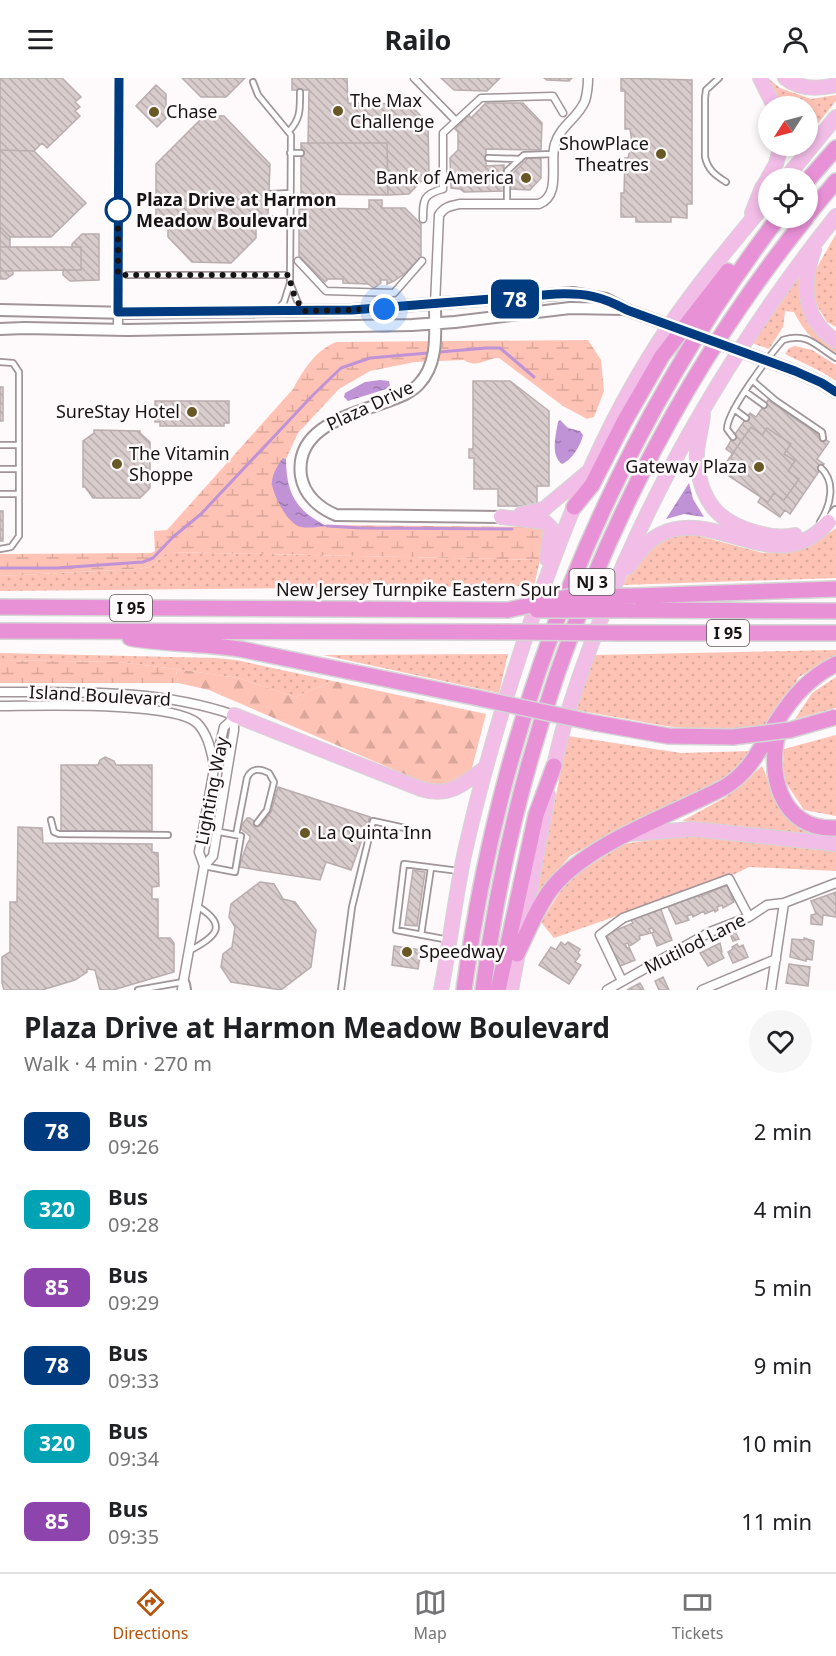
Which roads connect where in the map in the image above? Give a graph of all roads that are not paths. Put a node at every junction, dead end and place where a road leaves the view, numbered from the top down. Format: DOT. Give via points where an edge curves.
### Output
graph roads {
  1 [pos="118,78"];
  2 [pos="414,78"];
  3 [pos="588,78"];
  4 [pos="718,78"];
  5 [pos="760,78"];
  6 [pos="785,78"];
  7 [pos="253,82"];
  8 [pos="836,85"];
  9 [pos="300,92"];
  10 [pos="769,96"];
  11 [pos="563,113"];
  12 [pos="836,117"];
  13 [pos="456,121"];
  14 [pos="289,131"];
  15 [pos="836,148"];
  16 [pos="291,153"];
  17 [pos="301,153"];
  18 [pos="554,154"];
  19 [pos="488,158"];
  20 [pos="520,159"];
  21 [pos="794,168"];
  22 [pos="818,169"];
  23 [pos="836,181"];
  24 [pos="726,182"];
  25 [pos="290,193"];
  26 [pos="270,194"];
  27 [pos="758,198"];
  28 [pos="818,203"];
  29 [pos="507,205"];
  30 [pos="758,212"];
  31 [pos="298,214"];
  32 [pos="836,216"];
  33 [pos="290,217"];
  34 [pos="264,219"];
  35 [pos="423,219"];
  36 [pos="747,226"];
  37 [pos="767,228"];
  38 [pos="770,228"];
  39 [pos="798,228"];
  40 [pos="820,236"];
  41 [pos="298,261"];
  42 [pos="422,261"];
  43 [pos="118,275"];
  44 [pos="290,275"];
  45 [pos="290,283"];
  46 [pos="435,305"];
  47 [pos="0,310"];
  48 [pos="627,310"];
  49 [pos="277,311"];
  50 [pos="304,311"];
  51 [pos="118,312"];
  52 [pos="435,324"];
  53 [pos="0,329"];
  54 [pos="118,329"];
  55 [pos="836,341"];
  56 [pos="836,358"];
  57 [pos="0,362"];
  58 [pos="753,381"];
  59 [pos="822,383"];
  60 [pos="746,392"];
  61 [pos="836,392"];
  62 [pos="836,400"];
  63 [pos="704,405"];
  64 [pos="764,405"];
  65 [pos="734,409"];
  66 [pos="746,418"];
  67 [pos="733,437"];
  68 [pos="823,438"];
  69 [pos="0,445"];
  70 [pos="19,445"];
  71 [pos="821,468"];
  72 [pos="0,469"];
  73 [pos="19,469"];
  74 [pos="589,471"];
  75 [pos="0,494"];
  76 [pos="19,494"];
  77 [pos="574,507"];
  78 [pos="501,517"];
  79 [pos="827,520"];
  80 [pos="0,549"];
  81 [pos="544,581"];
  82 [pos="616,583"];
  83 [pos="836,589"];
  84 [pos="633,603"];
  85 [pos="0,607"];
  86 [pos="836,611"];
  87 [pos="0,631"];
  88 [pos="98,631"];
  89 [pos="836,633"];
  90 [pos="836,664"];
  91 [pos="0,692"];
  92 [pos="0,706"];
  93 [pos="785,710"];
  94 [pos="233,717"];
  95 [pos="836,717"];
  96 [pos="554,766"];
  97 [pos="485,768"];
  98 [pos="214,769"];
  99 [pos="51,820"];
  100 [pos="257,823"];
  101 [pos="204,828"];
  102 [pos="405,828"];
  103 [pos="836,828"];
  104 [pos="217,831"];
  105 [pos="248,834"];
  106 [pos="627,835"];
  107 [pos="168,836"];
  108 [pos="238,836"];
  109 [pos="836,844"];
  110 [pos="204,866"];
  111 [pos="431,867"];
  112 [pos="461,871"];
  113 [pos="836,883"];
  114 [pos="784,903"];
  115 [pos="197,906"];
  116 [pos="749,917"];
  117 [pos="421,935"];
  118 [pos="450,940"];
  119 [pos="189,951"];
  120 [pos="517,954"];
  121 [pos="776,959"];
  122 [pos="622,981"];
  123 [pos="184,986"];
  124 [pos="439,987"];
  125 [pos="140,989"];
  126 [pos="341,990"];
  127 [pos="464,990"];
  128 [pos="483,990"];
  129 [pos="498,990"];
  130 [pos="510,990"];
  131 [pos="607,990"];
  132 [pos="702,990"];
  133 [pos="771,990"];
  1 -- 43 [label="street"];
  2 -- 13 [label="street"];
  3 -- 18 [label="street, Plaza Drive" via="584,102 558,135"];
  4 -- 24 [label="lane" via="706,90 705,157 712,172"];
  5 -- 10 [label="main road"];
  6 -- 8 [label="main road" via="806,87"];
  7 -- 14 [label="lane" via="269,110"];
  9 -- 14 [label="lane" via="300,113"];
  11 -- 13 [label="street" via="553,96 481,98"];
  12 -- 21 [label="main road"];
  13 -- 35 [label="street" via="443,133 443,189 426,196"];
  14 -- 16 [label="lane"];
  15 -- 22 [label="highway"];
  16 -- 17 [label="lane"];
  16 -- 25 [label="lane"];
  18 -- 20 [label="lane" via="524,155"];
  18 -- 29 [label="street, Plaza Drive" via="548,198 539,204"];
  19 -- 20 [label="lane"];
  20 -- 29 [label="lane" via="507,171"];
  23 -- 28 [label="highway, NJ 3"];
  25 -- 26 [label="lane"];
  25 -- 33 [label="lane"];
  27 -- 36 [label="main road"];
  29 -- 46 [label="street, Plaza Drive" via="460,204 443,210 438,221"];
  30 -- 36 [label="main road"];
  31 -- 33 [label="lane"];
  32 -- 40 [label="main road, NJ 3"];
  33 -- 34 [label="lane"];
  33 -- 44 [label="lane"];
  36 -- 74 [label="main road" via="658,342"];
  37 -- 77 [label="highway" via="753,239 662,356 592,485"];
  38 -- 127 [label="highway, NJ 3" via="716,305 641,433 555,620 525,706 498,805 477,901"];
  39 -- 128 [label="highway, NJ 3" via="743,303 690,387 642,474 599,565 558,670 524,784 501,879"];
  40 -- 55 [label="main road" via="808,268 806,297 816,323"];
  40 -- 63 [label="main road, NJ 3" via="739,348"];
  41 -- 42 [label="street" via="326,291 394,293"];
  43 -- 44 [label="lane"];
  43 -- 51 [label="street"];
  44 -- 45 [label="lane"];
  45 -- 49 [label="lane"];
  45 -- 50 [label="lane"];
  46 -- 48 [label="street" via="573,293 606,299"];
  46 -- 50 [label="street"];
  46 -- 52 [label="street, Plaza Drive"];
  47 -- 51 [label="street"];
  48 -- 52 [label="street" via="570,308"];
  48 -- 59 [label="street, bridge"];
  49 -- 50 [label="street"];
  49 -- 51 [label="street"];
  51 -- 54 [label="street"];
  52 -- 54 [label="street"];
  52 -- 78 [label="street, Plaza Drive" via="431,367 415,388 314,434 302,460 301,479 318,505 336,515"];
  53 -- 54 [label="street"];
  56 -- 58 [label="lane" via="807,338 795,336 783,340"];
  57 -- 70 [label="lane" via="13,363 19,372"];
  58 -- 60 [label="lane"];
  58 -- 68 [label="lane" via="822,432"];
  59 -- 61 [label="street"];
  59 -- 62 [label="street"];
  60 -- 64 [label="lane"];
  60 -- 65 [label="lane"];
  63 -- 79 [label="main road" via="697,445 698,470 704,493 717,513 738,527 778,537 798,534"];
  63 -- 82 [label="main road, NJ 3" via="657,492"];
  65 -- 66 [label="lane"];
  65 -- 67 [label="lane" via="727,424"];
  69 -- 70 [label="lane"];
  70 -- 73 [label="lane"];
  71 -- 79 [label="lane" via="832,485"];
  72 -- 73 [label="lane"];
  73 -- 76 [label="lane"];
  74 -- 77 [label="main road"];
  74 -- 78 [label="main road" via="544,509"];
  75 -- 76 [label="lane"];
  76 -- 80 [label="lane" via="19,536 11,547"];
  77 -- 81 [label="main road"];
  78 -- 81 [label="main road" via="545,522 551,528"];
  79 -- 82 [label="main road" via="811,537 776,546 689,528 670,531 644,547"];
  81 -- 97 [label="main road"];
  82 -- 96 [label="main road, NJ 3" via="573,694"];
  83 -- 84 [label="highway"];
  84 -- 85 [label="highway, New Jersey Turnpike Eastern Spur / I 95, bridge" via="508,610"];
  84 -- 86 [label="highway, New Jersey Turnpike Eastern Spur / I 95"];
  87 -- 88 [label="highway, I 95"];
  88 -- 89 [label="highway, I 95, bridge"];
  88 -- 95 [label="highway, bridge" via="158,643 245,650 668,736 733,737 790,730"];
  90 -- 93 [label="highway" via="808,681"];
  91 -- 94 [label="street, Island Boulevard" via="157,696 216,708"];
  92 -- 98 [label="street, Island Boulevard" via="125,707 181,716 203,731"];
  93 -- 103 [label="highway" via="775,746 780,793 801,820 820,828"];
  93 -- 106 [label="highway" via="755,759 738,778"];
  94 -- 97 [label="main road" via="436,793 455,789"];
  94 -- 98 [label="street, Lighting Way" via="224,727"];
  94 -- 104 [label="street, Lighting Way"];
  96 -- 120 [label="main road, NJ 3"];
  96 -- 129 [label="highway" via="536,815"];
  97 -- 112 [label="main road"];
  98 -- 101 [label="street, Lighting Way"];
  99 -- 107 [label="lane" via="54,832 59,834"];
  100 -- 108 [label="lane" via="267,810 274,783 269,773 257,770 247,778"];
  101 -- 104 [label="lane"];
  101 -- 110 [label="street, Lighting Way" via="200,852"];
  102 -- 126 [label="lane" via="373,820 352,907"];
  104 -- 108 [label="lane"];
  104 -- 110 [label="street, Lighting Way" via="213,855"];
  105 -- 108 [label="lane"];
  106 -- 109 [label="main road" via="693,829"];
  106 -- 120 [label="highway" via="584,858 558,881"];
  108 -- 110 [label="lane" via="235,872"];
  110 -- 115 [label="street, Lighting Way"];
  111 -- 112 [label="lane"];
  111 -- 117 [label="lane"];
  111 -- 117 [label="lane" via="404,864 396,930"];
  112 -- 118 [label="main road"];
  113 -- 114 [label="street, Mutilod Lane"];
  114 -- 116 [label="street, Mutilod Lane" via="767,905"];
  114 -- 121 [label="street"];
  115 -- 119 [label="street, Lighting Way"];
  115 -- 119 [label="lane" via="211,915 215,932 211,940"];
  116 -- 122 [label="street, Mutilod Lane" via="710,932"];
  116 -- 122 [label="street" via="729,879 623,918 600,935"];
  117 -- 118 [label="lane"];
  118 -- 124 [label="main road"];
  119 -- 123 [label="street, Lighting Way"];
  120 -- 130 [label="main road, NJ 3"];
  121 -- 132 [label="street"];
  121 -- 133 [label="street"];
  122 -- 131 [label="street, Mutilod Lane"];
  123 -- 125 [label="lane"];
}
